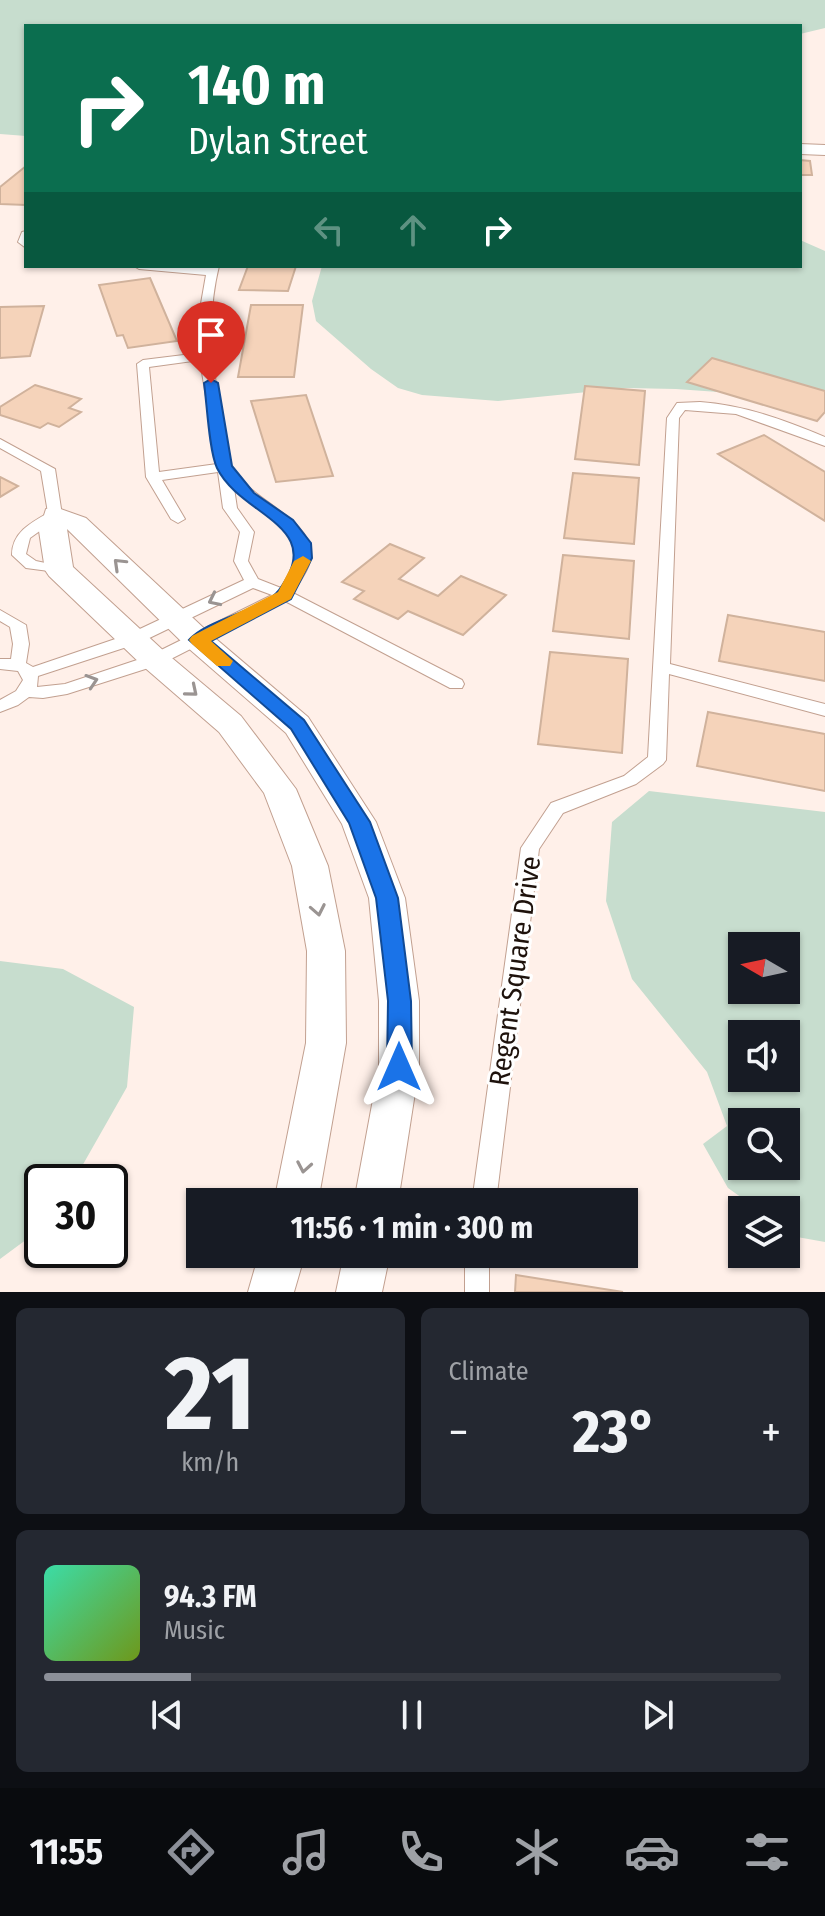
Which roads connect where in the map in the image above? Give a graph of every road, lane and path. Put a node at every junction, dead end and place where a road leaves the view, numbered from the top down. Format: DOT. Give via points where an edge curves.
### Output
graph roads {
  1 [pos="802,149"];
  2 [pos="825,150"];
  3 [pos="188,268"];
  4 [pos="213,269"];
  5 [pos="206,356"];
  6 [pos="825,442"];
  7 [pos="0,443"];
  8 [pos="224,467"];
  9 [pos="153,477"];
  10 [pos="55,515"];
  11 [pos="178,519"];
  12 [pos="59,570"];
  13 [pos="252,582"];
  14 [pos="285,595"];
  15 [pos="0,615"];
  16 [pos="187,629"];
  17 [pos="144,649"];
  18 [pos="662,667"];
  19 [pos="19,673"];
  20 [pos="456,684"];
  21 [pos="0,706"];
  22 [pos="825,710"];
  23 [pos="299,1188"];
  24 [pos="378,1188"];
  25 [pos="486,1188"];
  26 [pos="278,1268"];
  27 [pos="364,1268"];
  28 [pos="477,1268"];
  29 [pos="271,1292"];
  30 [pos="359,1292"];
  31 [pos="477,1292"];
  1 -- 2 [label="street"];
  3 -- 4 [label="lane"];
  4 -- 5 [label="lane"];
  5 -- 8 [label="lane"];
  5 -- 9 [label="lane" via="143,364"];
  6 -- 18 [label="lane, Regent Square Drive" via="740,409 681,406 673,418"];
  7 -- 10 [label="lane" via="48,469"];
  8 -- 9 [label="lane"];
  8 -- 13 [label="lane" via="230,508 247,532 241,561"];
  8 -- 14 [label="lane" via="248,496 287,524 303,543 304,558"];
  9 -- 11 [label="lane"];
  10 -- 12 [label="street"];
  10 -- 12 [label="lane" via="23,535 18,546 19,555 31,565"];
  16 -- 10 [label="street, one-way" via="77,524"];
  12 -- 17 [label="street"];
  13 -- 14 [label="lane"];
  13 -- 16 [label="lane, one-way"];
  14 -- 16 [label="lane"];
  14 -- 20 [label="lane"];
  15 -- 19 [label="lane" via="18,625"];
  16 -- 17 [label="lane"];
  16 -- 17 [label="lane"];
  16 -- 24 [label="street" via="297,725 359,822 387,898 399,1001 399,1067"];
  17 -- 19 [label="lane"];
  19 -- 17 [label="lane, one-way" via="43,693 67,689"];
  17 -- 23 [label="street, one-way" via="230,724 279,789 310,866 326,951 326,1043"];
  18 -- 22 [label="lane"];
  18 -- 25 [label="lane, Regent Square Drive" via="657,760 630,780 557,808 530,848"];
  19 -- 21 [label="lane" via="12,702"];
  26 -- 29 [label="street"];
  27 -- 30 [label="street"];
  28 -- 31 [label="lane"];
}
